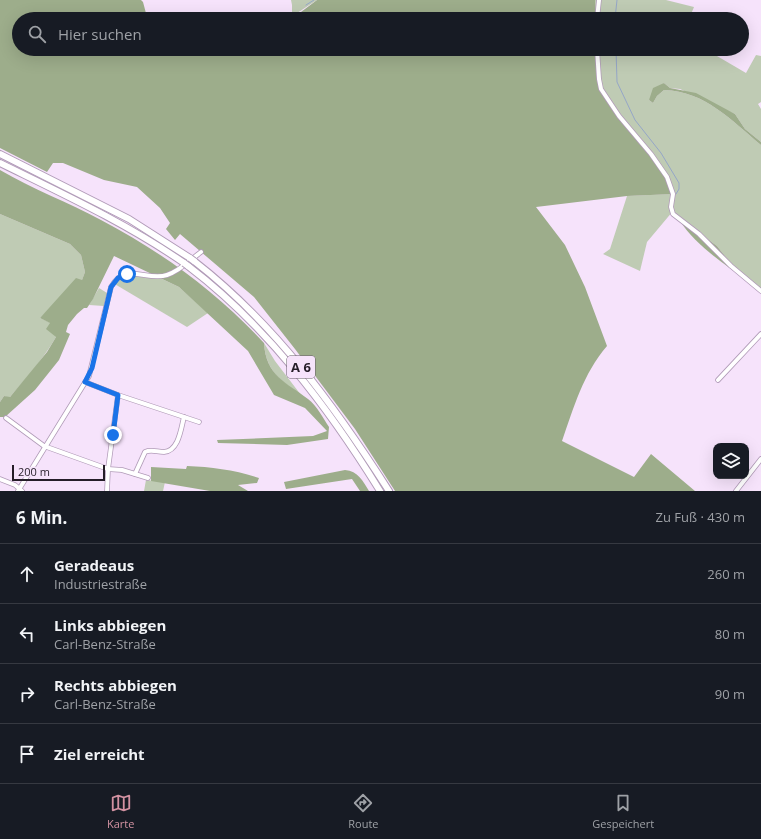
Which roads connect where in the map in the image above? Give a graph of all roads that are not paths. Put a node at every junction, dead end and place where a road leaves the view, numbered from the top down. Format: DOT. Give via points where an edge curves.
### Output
graph roads {
  1 [pos="599,0"];
  2 [pos="598,12"];
  3 [pos="597,56"];
  4 [pos="0,154"];
  5 [pos="0,163"];
  6 [pos="201,252"];
  7 [pos="761,291"];
  8 [pos="761,334"];
  9 [pos="718,380"];
  10 [pos="85,382"];
  11 [pos="118,395"];
  12 [pos="184,417"];
  13 [pos="6,418"];
  14 [pos="199,422"];
  15 [pos="44,446"];
  16 [pos="761,459"];
  17 [pos="108,469"];
  18 [pos="135,474"];
  19 [pos="148,478"];
  20 [pos="0,479"];
  21 [pos="20,490"];
  22 [pos="107,491"];
  23 [pos="380,491"];
  24 [pos="389,491"];
  25 [pos="736,491"];
  1 -- 2 [label="street"];
  3 -- 7 [label="street" via="601,89 666,177 673,194 673,214 699,234"];
  4 -- 24 [label="highway, A 6" via="129,219 192,259 238,298 278,339 320,391"];
  5 -- 23 [label="highway, A 6" via="115,220 147,239 186,264 233,303 281,353"];
  6 -- 10 [label="street" via="168,275 156,277 127,274 113,282 92,368"];
  8 -- 9 [label="street"];
  10 -- 11 [label="street"];
  10 -- 15 [label="street"];
  11 -- 12 [label="street"];
  11 -- 17 [label="street"];
  12 -- 14 [label="street"];
  12 -- 18 [label="street" via="176,443 171,450 145,452"];
  13 -- 15 [label="street"];
  15 -- 17 [label="street"];
  15 -- 21 [label="street"];
  16 -- 25 [label="street"];
  17 -- 18 [label="street"];
  17 -- 22 [label="street"];
  18 -- 19 [label="street"];
  20 -- 21 [label="street"];
}
